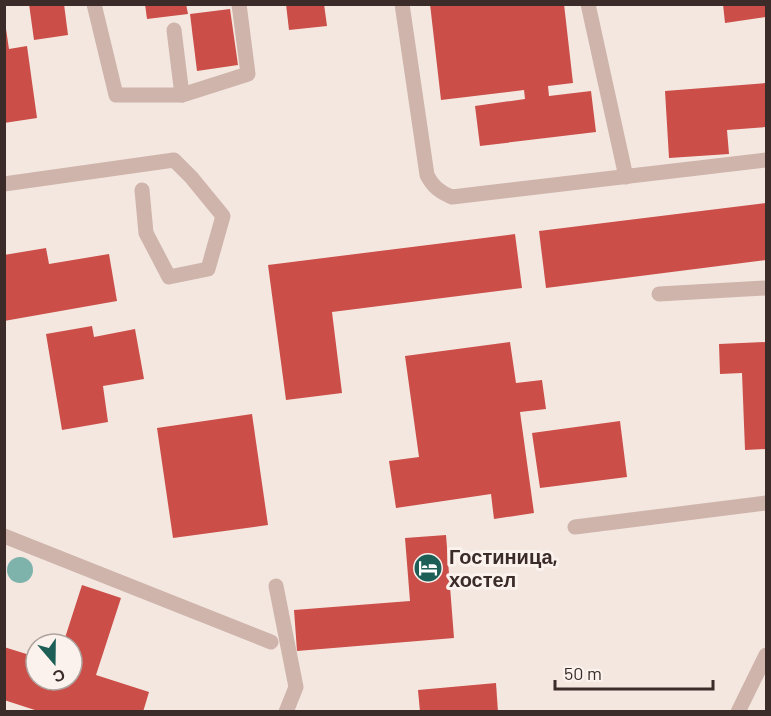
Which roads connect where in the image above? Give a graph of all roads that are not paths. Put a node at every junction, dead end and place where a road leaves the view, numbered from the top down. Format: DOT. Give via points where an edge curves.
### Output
graph roads {
  1 [pos="94,4"];
  2 [pos="239,4"];
  3 [pos="402,4"];
  4 [pos="588,4"];
  5 [pos="174,30"];
  6 [pos="182,95"];
  7 [pos="766,160"];
  8 [pos="626,177"];
  9 [pos="4,184"];
  10 [pos="142,190"];
  11 [pos="766,288"];
  12 [pos="659,294"];
  13 [pos="766,503"];
  14 [pos="575,526"];
  15 [pos="4,536"];
  16 [pos="276,586"];
  17 [pos="271,642"];
  18 [pos="766,655"];
  19 [pos="766,662"];
  20 [pos="286,711"];
  21 [pos="738,711"];
  1 -- 6 [label="lane" via="116,95"];
  2 -- 6 [label="lane" via="248,74"];
  3 -- 8 [label="lane" via="427,175 440,192 452,197"];
  4 -- 8 [label="lane"];
  5 -- 6 [label="lane"];
  7 -- 8 [label="lane"];
  9 -- 10 [label="lane" via="174,160 223,216 208,268 169,277 146,233"];
  11 -- 12 [label="lane"];
  13 -- 14 [label="lane"];
  15 -- 17 [label="lane"];
  16 -- 20 [label="lane" via="296,687"];
  18 -- 19 [label="lane"];
  18 -- 21 [label="lane"];
}
